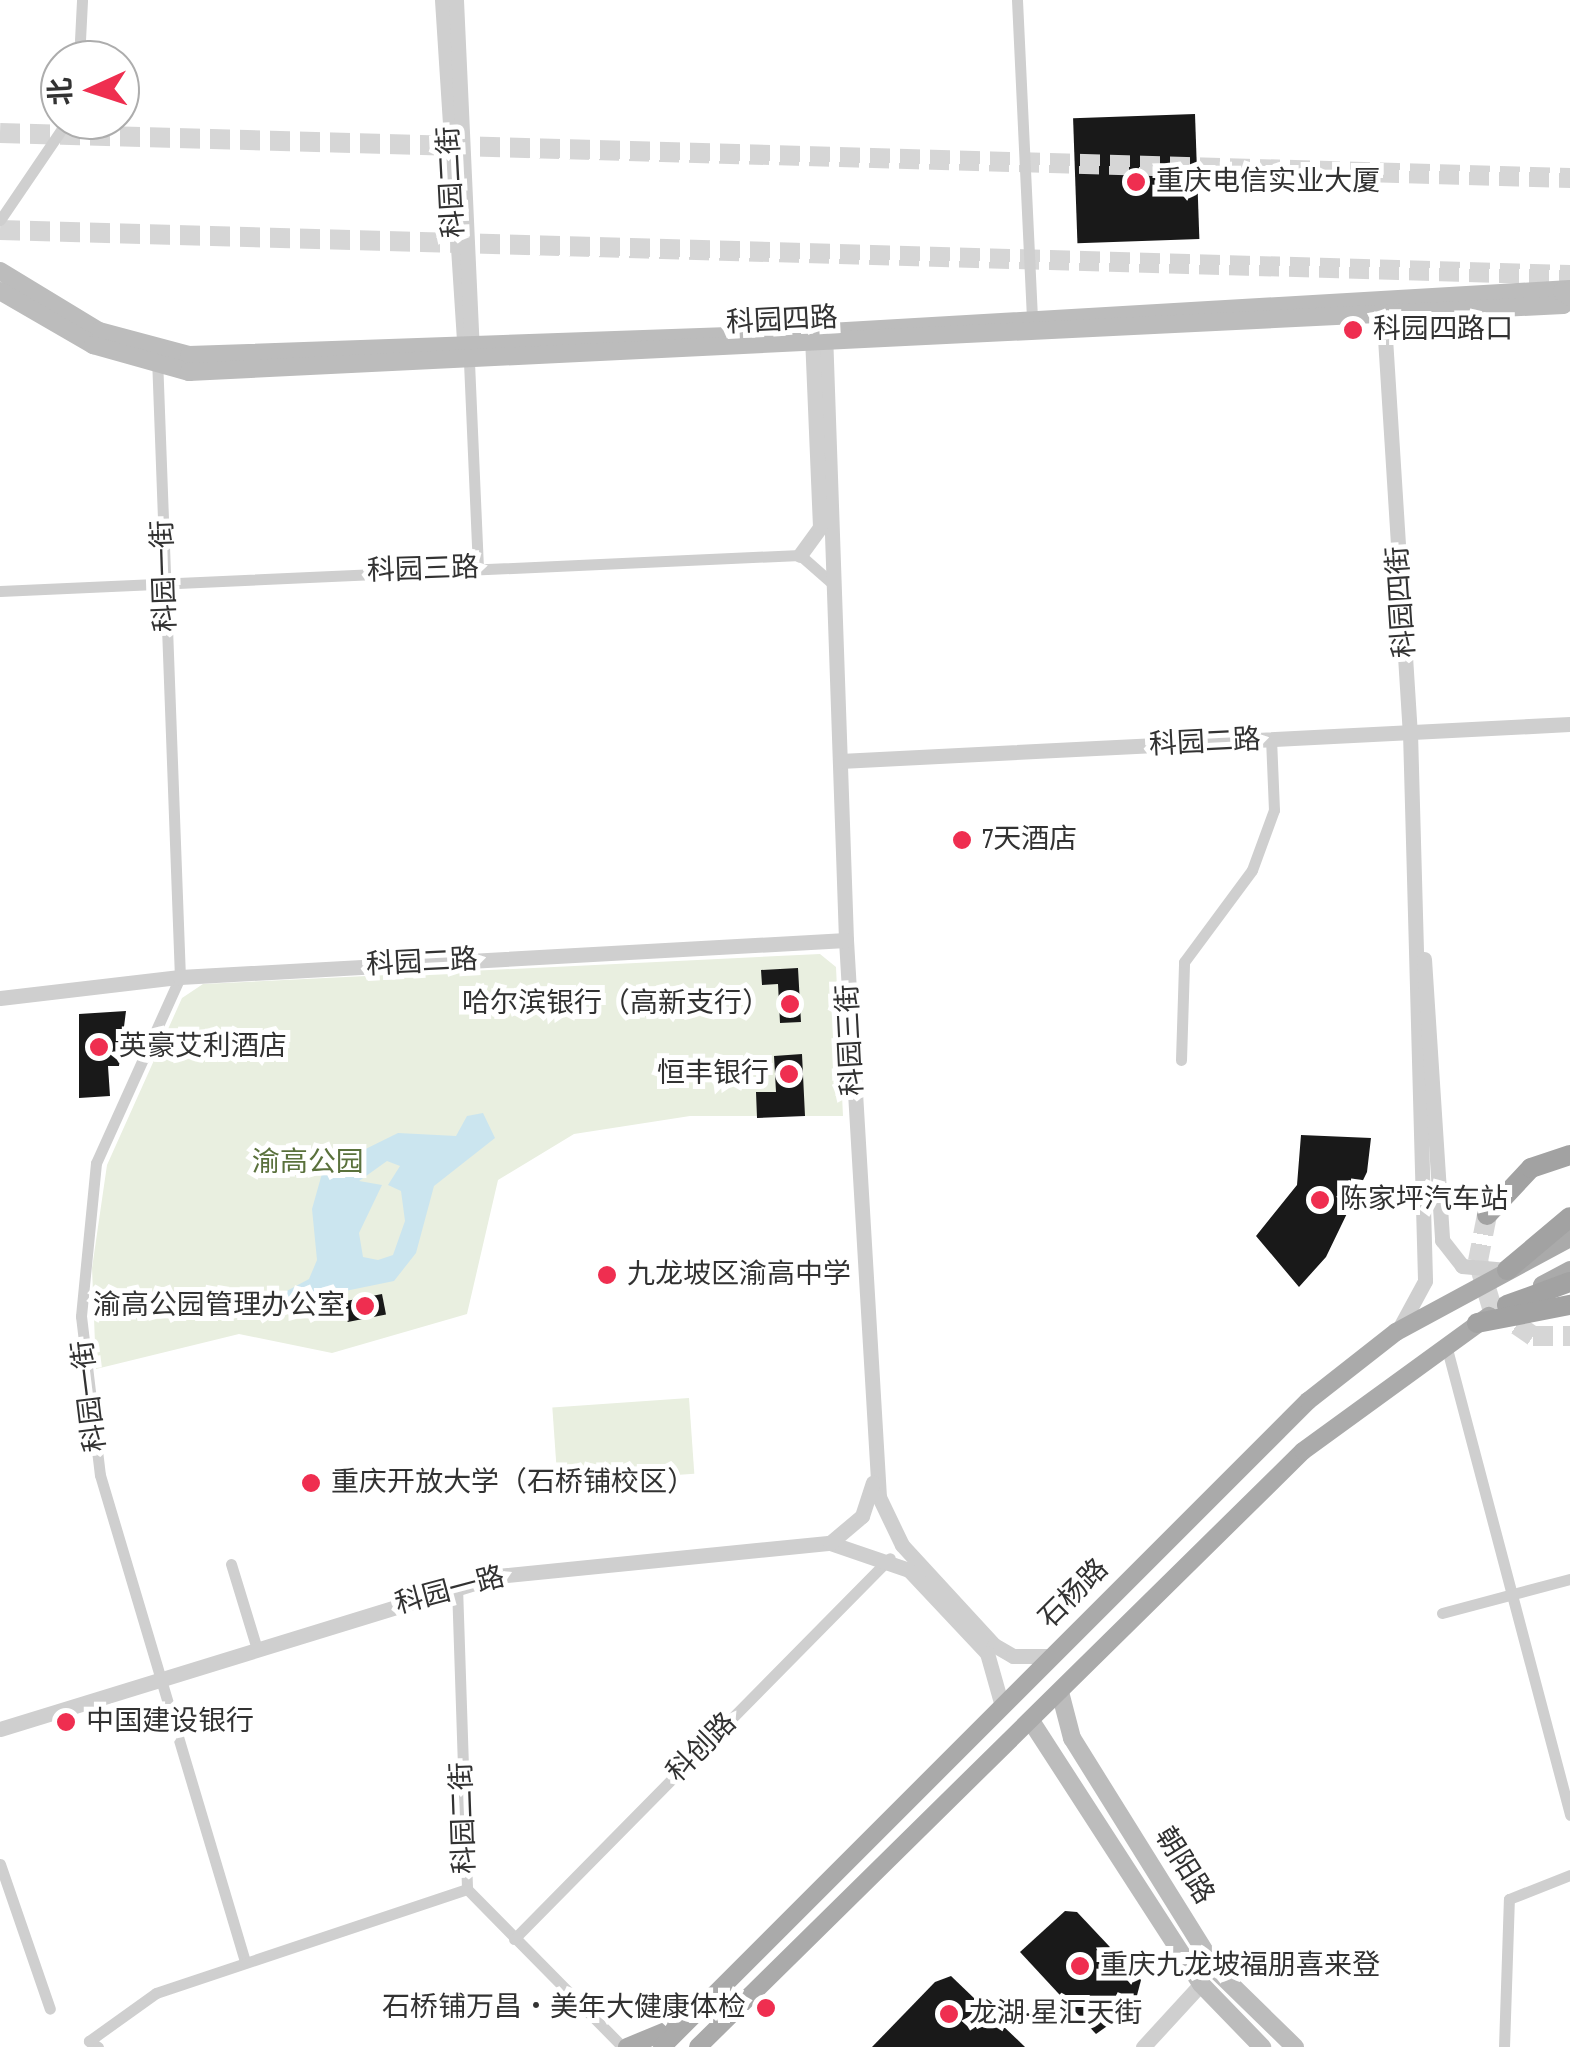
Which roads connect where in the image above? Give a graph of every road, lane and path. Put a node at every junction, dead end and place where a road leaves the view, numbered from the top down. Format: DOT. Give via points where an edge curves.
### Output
graph roads {
  1 [pos="82,0"];
  2 [pos="442,0"];
  3 [pos="456,0"];
  4 [pos="1017,0"];
  5 [pos="81,40"];
  6 [pos="54,140"];
  7 [pos="0,220"];
  8 [pos="0,270"];
  9 [pos="1566,290"];
  10 [pos="0,291"];
  11 [pos="1383,306"];
  12 [pos="1032,325"];
  13 [pos="819,340"];
  14 [pos="468,351"];
  15 [pos="157,361"];
  16 [pos="800,555"];
  17 [pos="478,568"];
  18 [pos="165,580"];
  19 [pos="834,586"];
  20 [pos="0,591"];
  21 [pos="1570,724"];
  22 [pos="1410,732"];
  23 [pos="1271,739"];
  24 [pos="840,760"];
  25 [pos="1417,906"];
  26 [pos="846,940"];
  27 [pos="180,976"];
  28 [pos="0,998"];
  29 [pos="1181,1060"];
  30 [pos="1570,1155"];
  31 [pos="1487,1215"];
  32 [pos="1565,1226"];
  33 [pos="1507,1270"];
  34 [pos="1570,1270"];
  35 [pos="1570,1282"];
  36 [pos="1507,1306"];
  37 [pos="1570,1306"];
  38 [pos="1477,1323"];
  39 [pos="1396,1332"];
  40 [pos="1445,1342"];
  41 [pos="875,1474"];
  42 [pos="830,1543"];
  43 [pos="890,1557"];
  44 [pos="232,1564"];
  45 [pos="1570,1579"];
  46 [pos="457,1586"];
  47 [pos="1514,1592"];
  48 [pos="1442,1613"];
  49 [pos="257,1649"];
  50 [pos="1052,1656"];
  51 [pos="154,1680"];
  52 [pos="1060,1692"];
  53 [pos="1002,1706"];
  54 [pos="1031,1721"];
  55 [pos="0,1730"];
  56 [pos="1105,1789"];
  57 [pos="1084,1801"];
  58 [pos="1570,1815"];
  59 [pos="0,1864"];
  60 [pos="1570,1875"];
  61 [pos="466,1889"];
  62 [pos="514,1939"];
  63 [pos="244,1958"];
  64 [pos="1201,1984"];
  65 [pos="50,2008"];
  66 [pos="688,2022"];
  67 [pos="98,2047"];
  68 [pos="625,2047"];
  69 [pos="662,2047"];
  70 [pos="698,2047"];
  71 [pos="1143,2047"];
  72 [pos="1262,2047"];
  73 [pos="1295,2047"];
  74 [pos="1504,2047"];
  1 -- 5 [label="street"];
  2 -- 14 [label="street, 科园二街"];
  3 -- 14 [label="street, 科园二街"];
  4 -- 12 [label="street"];
  6 -- 7 [label="street"];
  8 -- 15 [label="main road, 科园四路"];
  9 -- 11 [label="main road, 科园四路" via="1570,297 1563,305"];
  10 -- 15 [label="main road, 科园四路" via="93,346"];
  11 -- 12 [label="main road, 科园四路"];
  11 -- 22 [label="street, 科园四街"];
  12 -- 13 [label="main road, 科园四路"];
  13 -- 14 [label="main road, 科园四路"];
  13 -- 16 [label="street" via="820,528"];
  13 -- 19 [label="street, 科园三街"];
  14 -- 15 [label="main road, 科园四路"];
  14 -- 17 [label="street, 科园二街"];
  15 -- 18 [label="street, 科园一街"];
  16 -- 17 [label="street, 科园三路"];
  16 -- 19 [label="street"];
  17 -- 18 [label="street, 科园三路"];
  18 -- 20 [label="street, 科园三路"];
  18 -- 27 [label="street, 科园一街"];
  19 -- 24 [label="street, 科园三街"];
  21 -- 22 [label="street, 科园二路"];
  22 -- 23 [label="street, 科园二路"];
  22 -- 25 [label="street, 科园四街"];
  23 -- 24 [label="street, 科园二路"];
  23 -- 29 [label="street" via="1274,810 1252,870 1184,962"];
  24 -- 26 [label="street, 科园三街"];
  25 -- 33 [label="street, 科园四街" via="1442,1240 1462,1266"];
  25 -- 39 [label="street, 科园四街" via="1425,1281"];
  26 -- 27 [label="street, 科园二路"];
  26 -- 41 [label="street, 科园三街"];
  27 -- 28 [label="street, 科园二路"];
  27 -- 51 [label="street, 科园一街" via="96,1162 80,1266 100,1475"];
  30 -- 31 [label="highway" via="1531,1168"];
  32 -- 33 [label="highway"];
  33 -- 39 [label="main road, 石杨路"];
  34 -- 36 [label="main road"];
  35 -- 36 [label="highway"];
  36 -- 38 [label="main road"];
  37 -- 38 [label="highway"];
  38 -- 40 [label="main road"];
  39 -- 50 [label="main road, 石杨路" via="1267,1439"];
  40 -- 47 [label="street"];
  40 -- 52 [label="main road" via="1303,1451"];
  41 -- 42 [label="street" via="862,1516"];
  41 -- 50 [label="street, 科园三街" via="902,1546 994,1645 1013,1656"];
  42 -- 43 [label="street"];
  42 -- 46 [label="street, 科园一路" via="547,1568"];
  43 -- 53 [label="street" via="987,1653"];
  43 -- 62 [label="street, 科创路"];
  44 -- 49 [label="street"];
  45 -- 47 [label="street"];
  46 -- 49 [label="street, 科园一路"];
  46 -- 61 [label="street, 科园二街"];
  47 -- 48 [label="street"];
  47 -- 58 [label="street"];
  49 -- 51 [label="street, 科园一路"];
  50 -- 53 [label="main road, 石杨路"];
  51 -- 55 [label="street, 科园一路"];
  51 -- 63 [label="street, 科园一街"];
  52 -- 54 [label="main road"];
  52 -- 56 [label="main road, 朝阳路" via="1072,1738"];
  53 -- 66 [label="main road, 石杨路"];
  54 -- 57 [label="main road, 朝阳路"];
  54 -- 70 [label="main road"];
  56 -- 57 [label="main road" via="1089,1786"];
  56 -- 73 [label="main road, 朝阳路" via="1217,1971"];
  57 -- 64 [label="main road, 朝阳路"];
  59 -- 65 [label="street"];
  60 -- 74 [label="street" via="1510,1899"];
  61 -- 62 [label="street, 科园二街"];
  61 -- 63 [label="street"];
  62 -- 68 [label="street, 科园二街"];
  63 -- 67 [label="street" via="156,1993 89,2042"];
  64 -- 71 [label="street"];
  64 -- 72 [label="main road, 朝阳路"];
  66 -- 68 [label="main road"];
  66 -- 69 [label="main road, 石杨路"];
}
